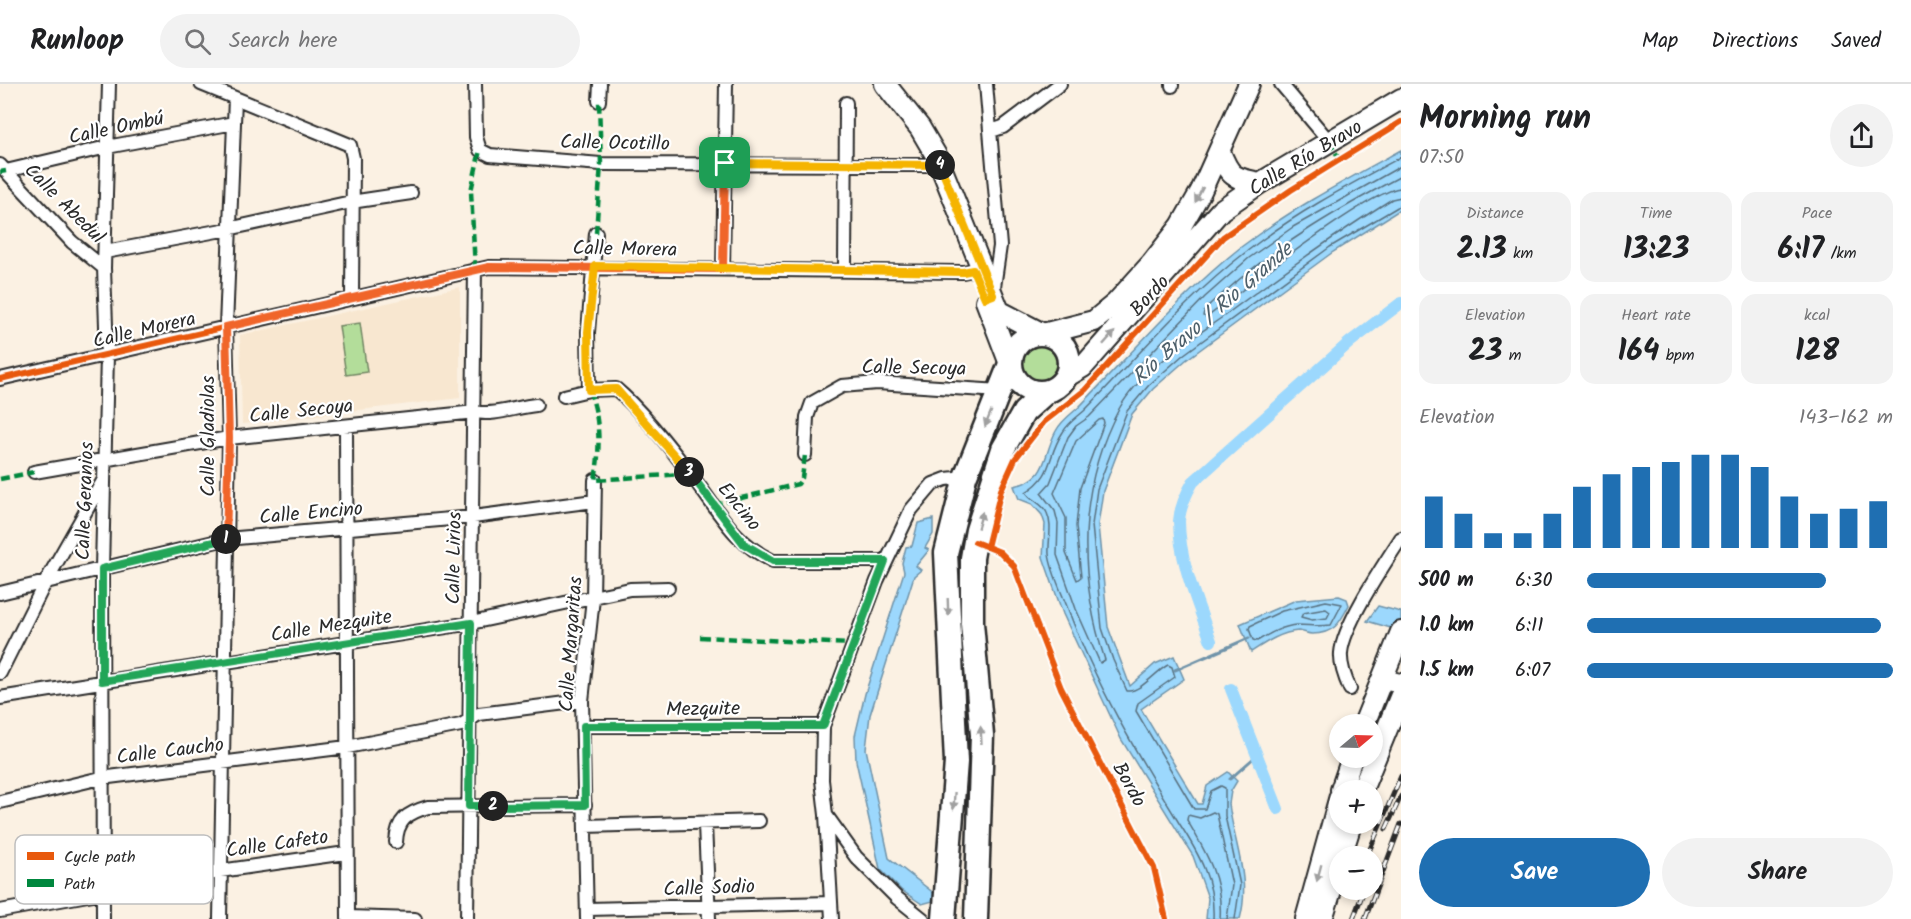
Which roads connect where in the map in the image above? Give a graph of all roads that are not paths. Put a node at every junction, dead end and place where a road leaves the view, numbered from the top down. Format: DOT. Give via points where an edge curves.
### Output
graph roads {
  1 [pos="109,84"];
  2 [pos="201,84"];
  3 [pos="475,84"];
  4 [pos="600,84"];
  5 [pos="726,84"];
  6 [pos="874,84"];
  7 [pos="885,84"];
  8 [pos="986,84"];
  9 [pos="1060,84"];
  10 [pos="1250,84"];
  11 [pos="1281,84"];
  12 [pos="235,98"];
  13 [pos="1401,99"];
  14 [pos="599,101"];
  15 [pos="846,103"];
  16 [pos="234,123"];
  17 [pos="991,131"];
  18 [pos="1329,141"];
  19 [pos="107,147"];
  20 [pos="1220,152"];
  21 [pos="725,163"];
  22 [pos="847,164"];
  23 [pos="936,165"];
  24 [pos="3,168"];
  25 [pos="1260,183"];
  26 [pos="411,193"];
  27 [pos="351,202"];
  28 [pos="228,230"];
  29 [pos="596,233"];
  30 [pos="105,252"];
  31 [pos="595,266"];
  32 [pos="104,268"];
  33 [pos="475,269"];
  34 [pos="723,269"];
  35 [pos="846,269"];
  36 [pos="973,270"];
  37 [pos="989,297"];
  38 [pos="352,298"];
  39 [pos="226,327"];
  40 [pos="1043,334"];
  41 [pos="106,355"];
  42 [pos="1010,364"];
  43 [pos="1066,377"];
  44 [pos="0,379"];
  45 [pos="589,390"];
  46 [pos="999,391"];
  47 [pos="1045,393"];
  48 [pos="564,396"];
  49 [pos="536,405"];
  50 [pos="474,412"];
  51 [pos="346,426"];
  52 [pos="229,438"];
  53 [pos="805,455"];
  54 [pos="105,458"];
  55 [pos="34,472"];
  56 [pos="105,477"];
  57 [pos="965,477"];
  58 [pos="595,480"];
  59 [pos="594,501"];
  60 [pos="473,517"];
  61 [pos="347,529"];
  62 [pos="1401,538"];
  63 [pos="226,539"];
  64 [pos="885,561"];
  65 [pos="102,569"];
  66 [pos="45,584"];
  67 [pos="668,588"];
  68 [pos="0,593"];
  69 [pos="593,598"];
  70 [pos="471,623"];
  71 [pos="1401,632"];
  72 [pos="346,643"];
  73 [pos="226,661"];
  74 [pos="0,673"];
  75 [pos="977,680"];
  76 [pos="102,681"];
  77 [pos="953,681"];
  78 [pos="1392,681"];
  79 [pos="1350,689"];
  80 [pos="0,698"];
  81 [pos="582,701"];
  82 [pos="1399,704"];
  83 [pos="1371,714"];
  84 [pos="470,719"];
  85 [pos="584,726"];
  86 [pos="823,726"];
  87 [pos="347,747"];
  88 [pos="222,764"];
  89 [pos="102,778"];
  90 [pos="1366,780"];
  91 [pos="0,802"];
  92 [pos="585,805"];
  93 [pos="469,806"];
  94 [pos="826,814"];
  95 [pos="759,821"];
  96 [pos="705,824"];
  97 [pos="585,826"];
  98 [pos="1329,834"];
  99 [pos="102,835"];
  100 [pos="396,842"];
  101 [pos="346,853"];
  102 [pos="220,871"];
  103 [pos="213,872"];
  104 [pos="1329,896"];
  105 [pos="831,903"];
  106 [pos="36,904"];
  107 [pos="102,904"];
  108 [pos="0,911"];
  109 [pos="708,913"];
  110 [pos="588,914"];
  111 [pos="348,918"];
  112 [pos="103,919"];
  113 [pos="220,919"];
  114 [pos="415,919"];
  115 [pos="467,919"];
  116 [pos="832,919"];
  117 [pos="923,919"];
  118 [pos="944,919"];
  119 [pos="976,919"];
  120 [pos="1306,919"];
  121 [pos="1322,919"];
  1 -- 19 [label="street, Calle Geranios"];
  2 -- 12 [label="street"];
  3 -- 21 [label="street, Calle Ocotillo" via="476,137 480,150 490,155 601,164"];
  4 -- 14 [label="street"];
  5 -- 21 [label="street"];
  6 -- 23 [label="main road"];
  7 -- 23 [label="main road" via="920,128"];
  8 -- 17 [label="street"];
  9 -- 17 [label="street" via="1003,127"];
  10 -- 20 [label="main road"];
  11 -- 18 [label="street"];
  12 -- 16 [label="street, Calle Gladiolas"];
  12 -- 27 [label="street" via="350,145"];
  13 -- 18 [label="main road, Calle Río Bravo"];
  15 -- 22 [label="street"];
  16 -- 19 [label="street, Calle Ombú"];
  16 -- 28 [label="street, Calle Gladiolas"];
  17 -- 37 [label="street" via="1000,246"];
  18 -- 25 [label="main road, Calle Río Bravo"];
  19 -- 24 [label="street, Calle Ombú"];
  19 -- 30 [label="street, Calle Geranios"];
  20 -- 25 [label="main road" via="1234,177"];
  20 -- 40 [label="main road, one-way" via="1181,226 1116,303 1094,321"];
  21 -- 22 [label="street, Calle Ocotillo"];
  21 -- 34 [label="street"];
  22 -- 23 [label="street, Calle Ocotillo"];
  22 -- 35 [label="street"];
  23 -- 36 [label="main road"];
  23 -- 37 [label="main road"];
  24 -- 32 [label="street, Calle Abedul" via="72,242"];
  43 -- 25 [label="main road, Calle Río Bravo, one-way" via="1083,367 1212,219"];
  26 -- 27 [label="street"];
  27 -- 28 [label="street"];
  27 -- 38 [label="street"];
  28 -- 30 [label="street"];
  28 -- 39 [label="street, Calle Gladiolas"];
  29 -- 31 [label="street"];
  30 -- 32 [label="street, Calle Geranios"];
  31 -- 33 [label="street, Calle Morera"];
  31 -- 34 [label="street, Calle Morera"];
  31 -- 45 [label="street" via="588,332"];
  32 -- 41 [label="street, Calle Geranios"];
  33 -- 38 [label="street, Calle Morera"];
  33 -- 50 [label="street, Calle Lirios"];
  34 -- 35 [label="street, Calle Morera"];
  35 -- 36 [label="street, Calle Morera"];
  36 -- 37 [label="main road"];
  37 -- 40 [label="main road" via="1001,314"];
  37 -- 42 [label="main road"];
  38 -- 39 [label="street, Calle Morera"];
  39 -- 41 [label="street, Calle Morera"];
  39 -- 52 [label="street, Calle Gladiolas"];
  40 -- 42 [label="highway" via="1016,345"];
  40 -- 43 [label="highway" via="1052,336 1066,349"];
  41 -- 44 [label="street, Calle Morera"];
  41 -- 54 [label="street, Calle Geranios"];
  42 -- 46 [label="highway"];
  42 -- 47 [label="highway" via="1021,387"];
  43 -- 47 [label="highway" via="1054,390"];
  45 -- 48 [label="street"];
  45 -- 64 [label="street, Encino" via="610,387 620,392 688,470 744,544 773,561"];
  46 -- 53 [label="street, Calle Secoya" via="877,383 842,386 812,403 807,417"];
  46 -- 57 [label="highway, one-way"];
  75 -- 47 [label="highway, one-way" via="970,583 977,530 1003,449 1024,412"];
  49 -- 50 [label="street, Calle Secoya" via="485,414"];
  50 -- 51 [label="street, Calle Secoya"];
  50 -- 60 [label="street, Calle Lirios"];
  51 -- 52 [label="street, Calle Secoya"];
  51 -- 61 [label="street"];
  52 -- 54 [label="street, Calle Secoya"];
  52 -- 63 [label="street, Calle Gladiolas"];
  54 -- 55 [label="street, Calle Secoya"];
  54 -- 56 [label="street, Calle Geranios"];
  56 -- 65 [label="street, Calle Geranios"];
  56 -- 66 [label="street"];
  57 -- 64 [label="street" via="933,484 911,510"];
  57 -- 77 [label="highway, one-way" via="946,553"];
  58 -- 59 [label="street, Calle Margaritas"];
  59 -- 60 [label="street, Calle Encino"];
  59 -- 69 [label="street, Calle Margaritas"];
  60 -- 61 [label="street, Calle Encino"];
  60 -- 70 [label="street, Calle Lirios"];
  61 -- 63 [label="street, Calle Encino"];
  61 -- 72 [label="street"];
  62 -- 79 [label="street" via="1343,643 1342,664"];
  63 -- 65 [label="street, Calle Encino"];
  63 -- 73 [label="street, Calle Gladiolas"];
  64 -- 86 [label="street"];
  65 -- 66 [label="street, Calle Encino"];
  65 -- 76 [label="street, Calle Geranios"];
  66 -- 68 [label="street, Calle Encino"];
  66 -- 74 [label="street"];
  67 -- 69 [label="street, Calle Mezquite" via="630,589"];
  69 -- 70 [label="street, Calle Mezquite"];
  69 -- 81 [label="street, Calle Margaritas"];
  70 -- 72 [label="street, Calle Mezquite"];
  70 -- 84 [label="street, Calle Lirios"];
  71 -- 78 [label="main road"];
  72 -- 73 [label="street, Calle Mezquite"];
  72 -- 87 [label="street"];
  73 -- 76 [label="street, Calle Mezquite"];
  73 -- 88 [label="street, Calle Gladiolas"];
  75 -- 77 [label="highway"];
  119 -- 75 [label="highway, one-way" via="982,784"];
  76 -- 80 [label="street, Calle Mezquite"];
  76 -- 89 [label="street, Calle Geranios"];
  77 -- 118 [label="highway, one-way" via="956,762"];
  78 -- 82 [label="main road"];
  78 -- 83 [label="main road"];
  81 -- 84 [label="street, Calle Caucho" via="480,714"];
  81 -- 85 [label="street, Calle Margaritas"];
  82 -- 90 [label="main road"];
  84 -- 87 [label="street, Calle Caucho" via="462,725"];
  84 -- 93 [label="street, Calle Lirios"];
  85 -- 86 [label="street, Mezquite"];
  85 -- 92 [label="street, Calle Margaritas"];
  86 -- 94 [label="street"];
  87 -- 88 [label="street, Calle Caucho"];
  87 -- 101 [label="street"];
  88 -- 89 [label="street, Calle Caucho" via="184,765"];
  88 -- 102 [label="street, Calle Gladiolas"];
  89 -- 91 [label="street, Calle Caucho"];
  89 -- 99 [label="street, Calle Geranios"];
  92 -- 93 [label="street"];
  92 -- 97 [label="street, Calle Margaritas"];
  93 -- 100 [label="street" via="416,810 396,828"];
  93 -- 115 [label="street, Calle Lirios"];
  94 -- 105 [label="street"];
  94 -- 117 [label="street" via="856,857"];
  95 -- 96 [label="street"];
  96 -- 97 [label="street"];
  96 -- 109 [label="street"];
  97 -- 110 [label="street, Calle Margaritas"];
  98 -- 120 [label="main road, one-way"];
  101 -- 102 [label="street, Calle Cafeto"];
  101 -- 111 [label="street"];
  102 -- 103 [label="street, Calle Cafeto"];
  102 -- 113 [label="street, Calle Gladiolas"];
  104 -- 121 [label="main road"];
  105 -- 109 [label="street, Calle Sodio"];
  105 -- 116 [label="street"];
  106 -- 108 [label="street, Calle Cafeto"];
  107 -- 112 [label="street, Calle Geranios"];
  109 -- 110 [label="street, Calle Sodio"];
  111 -- 114 [label="street"];
}
